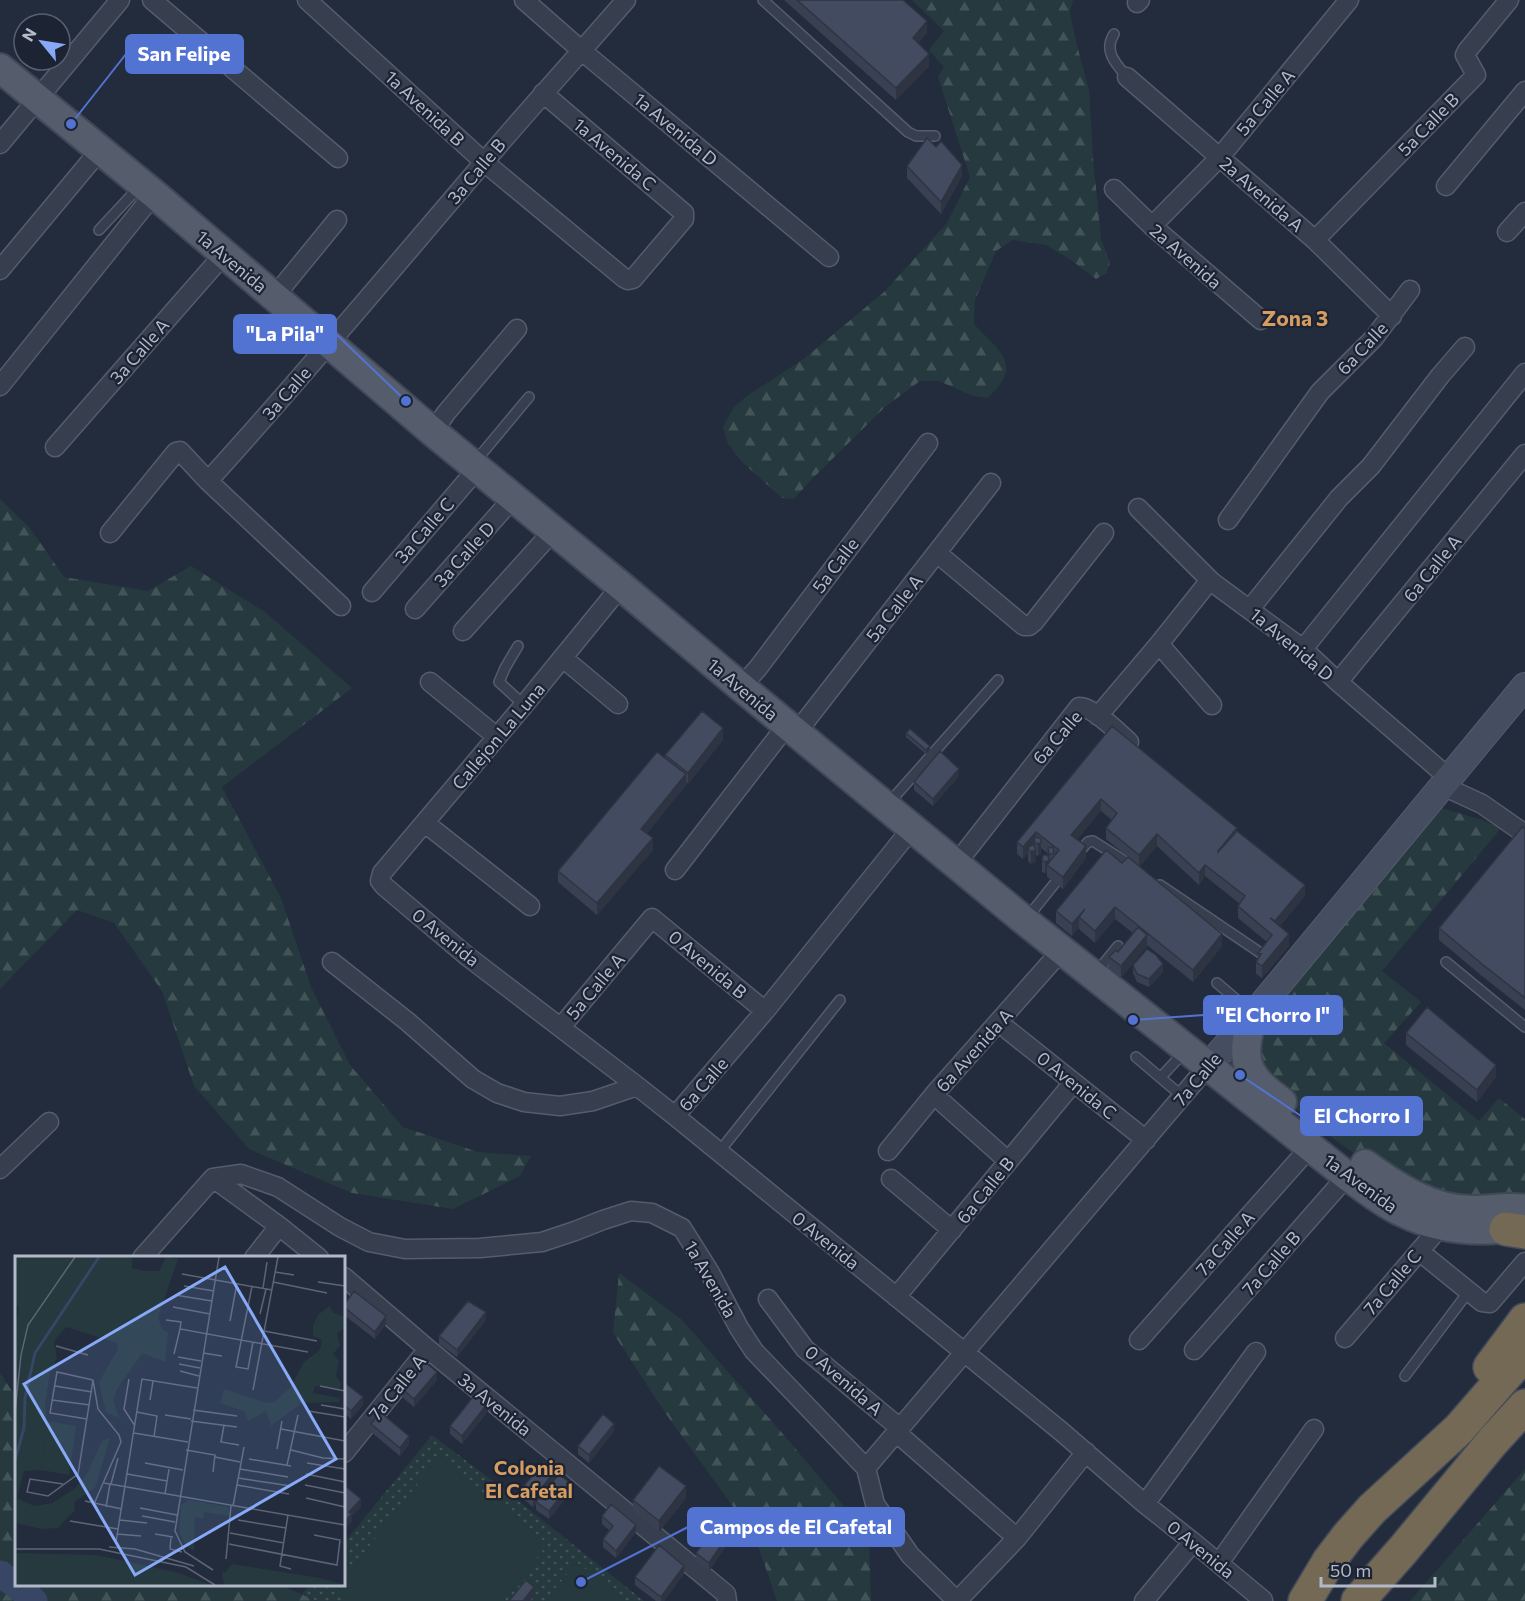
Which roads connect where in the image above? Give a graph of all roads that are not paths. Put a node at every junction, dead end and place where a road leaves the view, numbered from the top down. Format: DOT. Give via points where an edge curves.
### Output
graph roads {
  1 [pos="120,0"];
  2 [pos="152,0"];
  3 [pos="307,0"];
  4 [pos="524,0"];
  5 [pos="626,0"];
  6 [pos="763,0"];
  7 [pos="1349,0"];
  8 [pos="1509,0"];
  9 [pos="1114,34"];
  10 [pos="582,51"];
  11 [pos="0,68"];
  12 [pos="1127,77"];
  13 [pos="1525,91"];
  14 [pos="543,93"];
  15 [pos="37,98"];
  16 [pos="935,136"];
  17 [pos="0,144"];
  18 [pos="100,150"];
  19 [pos="1220,156"];
  20 [pos="338,158"];
  21 [pos="484,162"];
  22 [pos="1446,186"];
  23 [pos="148,189"];
  24 [pos="1114,189"];
  25 [pos="1525,212"];
  26 [pos="337,220"];
  27 [pos="1152,226"];
  28 [pos="99,230"];
  29 [pos="1507,232"];
  30 [pos="1315,240"];
  31 [pos="224,254"];
  32 [pos="829,257"];
  33 [pos="0,270"];
  34 [pos="628,280"];
  35 [pos="1410,290"];
  36 [pos="274,297"];
  37 [pos="1392,315"];
  38 [pos="1261,320"];
  39 [pos="516,329"];
  40 [pos="329,345"];
  41 [pos="1465,347"];
  42 [pos="1525,373"];
  43 [pos="0,386"];
  44 [pos="529,397"];
  45 [pos="433,432"];
  46 [pos="928,443"];
  47 [pos="55,447"];
  48 [pos="1525,454"];
  49 [pos="475,467"];
  50 [pos="208,481"];
  51 [pos="992,483"];
  52 [pos="513,498"];
  53 [pos="1138,508"];
  54 [pos="1227,520"];
  55 [pos="553,531"];
  56 [pos="110,533"];
  57 [pos="1104,533"];
  58 [pos="937,553"];
  59 [pos="1212,582"];
  60 [pos="621,586"];
  61 [pos="372,592"];
  62 [pos="341,606"];
  63 [pos="414,609"];
  64 [pos="1250,609"];
  65 [pos="463,631"];
  66 [pos="1159,644"];
  67 [pos="518,646"];
  68 [pos="1303,649"];
  69 [pos="563,658"];
  70 [pos="998,680"];
  71 [pos="430,682"];
  72 [pos="1338,682"];
  73 [pos="1525,686"];
  74 [pos="741,687"];
  75 [pos="618,704"];
  76 [pos="524,705"];
  77 [pos="1212,705"];
  78 [pos="1098,716"];
  79 [pos="792,729"];
  80 [pos="497,737"];
  81 [pos="1141,752"];
  82 [pos="1446,782"];
  83 [pos="886,806"];
  84 [pos="425,823"];
  85 [pos="912,828"];
  86 [pos="1525,834"];
  87 [pos="1079,852"];
  88 [pos="956,864"];
  89 [pos="675,870"];
  90 [pos="1143,873"];
  91 [pos="1152,879"];
  92 [pos="1055,883"];
  93 [pos="384,886"];
  94 [pos="530,906"];
  95 [pos="652,918"];
  96 [pos="1025,921"];
  97 [pos="1118,946"];
  98 [pos="1061,951"];
  99 [pos="1265,956"];
  100 [pos="332,962"];
  101 [pos="1446,962"];
  102 [pos="1093,976"];
  103 [pos="1217,983"];
  104 [pos="840,1000"];
  105 [pos="765,1011"];
  106 [pos="1254,1014"];
  107 [pos="1525,1027"];
  108 [pos="561,1028"];
  109 [pos="1008,1030"];
  110 [pos="1136,1057"];
  111 [pos="1198,1057"];
  112 [pos="1161,1077"];
  113 [pos="1073,1083"];
  114 [pos="637,1086"];
  115 [pos="1182,1096"];
  116 [pos="943,1103"];
  117 [pos="675,1116"];
  118 [pos="49,1122"];
  119 [pos="1146,1140"];
  120 [pos="1311,1146"];
  121 [pos="888,1150"];
  122 [pos="719,1152"];
  123 [pos="1008,1161"];
  124 [pos="0,1169"];
  125 [pos="1347,1176"];
  126 [pos="213,1178"];
  127 [pos="891,1179"];
  128 [pos="1520,1224"];
  129 [pos="279,1226"];
  130 [pos="1440,1227"];
  131 [pos="952,1230"];
  132 [pos="1419,1251"];
  133 [pos="143,1256"];
  134 [pos="255,1256"];
  135 [pos="318,1256"];
  136 [pos="1525,1262"];
  137 [pos="346,1285"];
  138 [pos="1469,1291"];
  139 [pos="896,1297"];
  140 [pos="768,1299"];
  141 [pos="1525,1320"];
  142 [pos="1345,1338"];
  143 [pos="1139,1340"];
  144 [pos="428,1349"];
  145 [pos="1194,1350"];
  146 [pos="1256,1352"];
  147 [pos="965,1353"];
  148 [pos="1525,1353"];
  149 [pos="1405,1376"];
  150 [pos="1525,1406"];
  151 [pos="1314,1429"];
  152 [pos="899,1431"];
  153 [pos="345,1452"];
  154 [pos="1086,1452"];
  155 [pos="866,1468"];
  156 [pos="1404,1479"];
  157 [pos="1145,1504"];
  158 [pos="1017,1538"];
  159 [pos="1193,1542"];
  160 [pos="1219,1563"];
  161 [pos="1263,1600"];
  162 [pos="727,1601"];
  163 [pos="957,1601"];
  164 [pos="1144,1601"];
  165 [pos="1305,1601"];
  166 [pos="1358,1601"];
  1 -- 15 [label="street"];
  2 -- 20 [label="street"];
  3 -- 21 [label="street, 1a Avenida B"];
  4 -- 10 [label="street, 1a Avenida D"];
  5 -- 10 [label="street, 3a Calle B"];
  6 -- 16 [label="lane" via="908,132"];
  7 -- 19 [label="street, 5a Calle A"];
  8 -- 30 [label="street, 5a Calle B" via="1465,55 1476,75"];
  9 -- 12 [label="lane" via="1110,53"];
  10 -- 14 [label="street, 3a Calle B"];
  10 -- 32 [label="street, 1a Avenida D"];
  11 -- 15 [label="main road, 1a Avenida"];
  12 -- 19 [label="street, 2a Avenida A"];
  13 -- 22 [label="street"];
  14 -- 21 [label="street, 3a Calle B"];
  14 -- 34 [label="street, 1a Avenida C" via="685,215 633,279"];
  15 -- 17 [label="street"];
  15 -- 18 [label="main road, 1a Avenida"];
  18 -- 23 [label="main road, 1a Avenida"];
  18 -- 33 [label="street"];
  19 -- 27 [label="street, 5a Calle A"];
  19 -- 30 [label="street, 2a Avenida A"];
  21 -- 34 [label="street, 1a Avenida B"];
  21 -- 40 [label="street, 3a Calle B"];
  23 -- 28 [label="lane"];
  23 -- 31 [label="main road, 1a Avenida"];
  23 -- 43 [label="street"];
  24 -- 27 [label="street, 2a Avenida"];
  25 -- 29 [label="street"];
  26 -- 36 [label="street"];
  27 -- 38 [label="street, 2a Avenida"];
  30 -- 37 [label="street, 2a Avenida A"];
  31 -- 36 [label="main road, 1a Avenida"];
  31 -- 47 [label="street, 3a Calle A"];
  35 -- 37 [label="street, 6a Calle"];
  36 -- 40 [label="main road, 1a Avenida"];
  37 -- 54 [label="street, 6a Calle" via="1320,393"];
  39 -- 45 [label="street"];
  40 -- 45 [label="main road, 1a Avenida"];
  40 -- 50 [label="street, 3a Calle"];
  41 -- 64 [label="street"];
  42 -- 68 [label="street"];
  44 -- 49 [label="lane, 3a Calle C"];
  45 -- 49 [label="main road, 1a Avenida"];
  46 -- 74 [label="street, 5a Calle"];
  48 -- 72 [label="street, 6a Calle A"];
  49 -- 52 [label="main road, 1a Avenida"];
  49 -- 61 [label="street, 3a Calle C"];
  50 -- 56 [label="street" via="180,451 176,452"];
  50 -- 62 [label="street"];
  51 -- 58 [label="street, 5a Calle A"];
  52 -- 55 [label="main road, 1a Avenida"];
  52 -- 63 [label="street, 3a Calle D"];
  53 -- 59 [label="street, 1a Avenida D"];
  55 -- 60 [label="main road, 1a Avenida"];
  55 -- 65 [label="street"];
  57 -- 58 [label="street" via="1029,626 1024,626"];
  58 -- 79 [label="street, 5a Calle A"];
  59 -- 64 [label="street, 1a Avenida D"];
  59 -- 66 [label="street, 6a Calle"];
  60 -- 69 [label="street, Callejon La Luna"];
  60 -- 74 [label="main road, 1a Avenida"];
  64 -- 68 [label="street, 1a Avenida D"];
  66 -- 77 [label="street"];
  66 -- 78 [label="street, 6a Calle"];
  67 -- 76 [label="lane" via="499,682"];
  68 -- 72 [label="street, 1a Avenida D"];
  69 -- 75 [label="street"];
  69 -- 76 [label="street, Callejon La Luna"];
  70 -- 83 [label="lane"];
  71 -- 80 [label="street"];
  72 -- 82 [label="street, 1a Avenida D"];
  73 -- 82 [label="street, 7a Calle"];
  74 -- 79 [label="main road, 1a Avenida"];
  76 -- 80 [label="street, Callejon La Luna"];
  78 -- 81 [label="street"];
  78 -- 88 [label="street, 6a Calle" via="1079,707"];
  79 -- 83 [label="main road, 1a Avenida"];
  79 -- 89 [label="street"];
  80 -- 84 [label="street, Callejon La Luna"];
  82 -- 86 [label="street, 1a Avenida D"];
  82 -- 106 [label="street, 7a Calle" via="1285,971"];
  83 -- 85 [label="main road, 1a Avenida"];
  84 -- 93 [label="street, Callejon La Luna" via="382,873 380,881"];
  84 -- 94 [label="street"];
  85 -- 88 [label="main road, 1a Avenida"];
  85 -- 105 [label="street, 6a Calle"];
  87 -- 90 [label="lane" via="1093,841"];
  88 -- 96 [label="main road, 1a Avenida"];
  91 -- 99 [label="lane"];
  92 -- 96 [label="lane"];
  93 -- 108 [label="street, 0 Avenida"];
  95 -- 105 [label="street, 0 Avenida B"];
  95 -- 108 [label="street, 5a Calle A"];
  96 -- 98 [label="main road, 1a Avenida"];
  97 -- 102 [label="lane"];
  98 -- 102 [label="main road, 1a Avenida"];
  98 -- 121 [label="street, 6a Avenida A"];
  100 -- 114 [label="street" via="473,1078 497,1093 560,1107"];
  101 -- 107 [label="lane"];
  102 -- 111 [label="main road, 1a Avenida"];
  103 -- 106 [label="lane"];
  104 -- 122 [label="lane"];
  105 -- 117 [label="street, 6a Calle"];
  106 -- 111 [label="street, 7a Calle"];
  106 -- 128 [label="main road" via="1248,1032 1250,1072 1312,1127 1417,1197 1472,1210 1511,1208"];
  108 -- 114 [label="street, 0 Avenida"];
  109 -- 113 [label="street, 0 Avenida C"];
  110 -- 112 [label="lane"];
  111 -- 112 [label="lane"];
  111 -- 115 [label="street, 7a Calle"];
  111 -- 120 [label="main road, 1a Avenida"];
  112 -- 115 [label="lane"];
  113 -- 119 [label="street, 0 Avenida C"];
  113 -- 123 [label="street, 6a Calle B"];
  114 -- 117 [label="street, 0 Avenida"];
  115 -- 119 [label="street, 7a Calle"];
  116 -- 123 [label="street"];
  117 -- 122 [label="street, 0 Avenida"];
  118 -- 124 [label="street"];
  119 -- 147 [label="street, 7a Calle"];
  120 -- 125 [label="main road, 1a Avenida"];
  120 -- 143 [label="street, 7a Calle A"];
  122 -- 139 [label="street, 0 Avenida"];
  123 -- 131 [label="street, 6a Calle B"];
  125 -- 130 [label="main road, 1a Avenida" via="1399,1212"];
  125 -- 145 [label="street, 7a Calle B"];
  126 -- 129 [label="street"];
  126 -- 133 [label="street"];
  126 -- 155 [label="street, 1a Avenida" via="241,1174 278,1187 369,1242 405,1249 542,1242 631,1211 652,1213 682,1228 754,1351"];
  127 -- 131 [label="street"];
  128 -- 130 [label="main road, 1a Avenida" via="1477,1230"];
  129 -- 134 [label="street"];
  129 -- 135 [label="street"];
  130 -- 132 [label="street, 7a Calle C"];
  131 -- 139 [label="street, 6a Calle B"];
  132 -- 138 [label="street"];
  132 -- 142 [label="street, 7a Calle C"];
  136 -- 138 [label="street" via="1490,1304"];
  137 -- 144 [label="street, 3a Avenida"];
  138 -- 149 [label="lane"];
  139 -- 147 [label="street, 0 Avenida"];
  140 -- 152 [label="street, 0 Avenida A" via="805,1348"];
  141 -- 156 [label="highway"];
  144 -- 153 [label="street, 7a Calle A"];
  144 -- 162 [label="street, 3a Avenida" via="726,1594"];
  146 -- 157 [label="street"];
  147 -- 152 [label="street, 7a Calle"];
  147 -- 154 [label="street, 0 Avenida"];
  148 -- 156 [label="highway" via="1459,1429"];
  150 -- 166 [label="highway"];
  151 -- 160 [label="street"];
  152 -- 155 [label="street, 7a Calle"];
  152 -- 158 [label="street, 0 Avenida A"];
  154 -- 157 [label="street, 0 Avenida"];
  154 -- 158 [label="street"];
  155 -- 163 [label="street, 1a Avenida" via="875,1504 910,1555"];
  156 -- 165 [label="highway" via="1348,1536"];
  157 -- 159 [label="street, 0 Avenida"];
  158 -- 163 [label="street"];
  159 -- 160 [label="street, 0 Avenida"];
  159 -- 164 [label="street"];
  160 -- 161 [label="street, 0 Avenida"];
}
